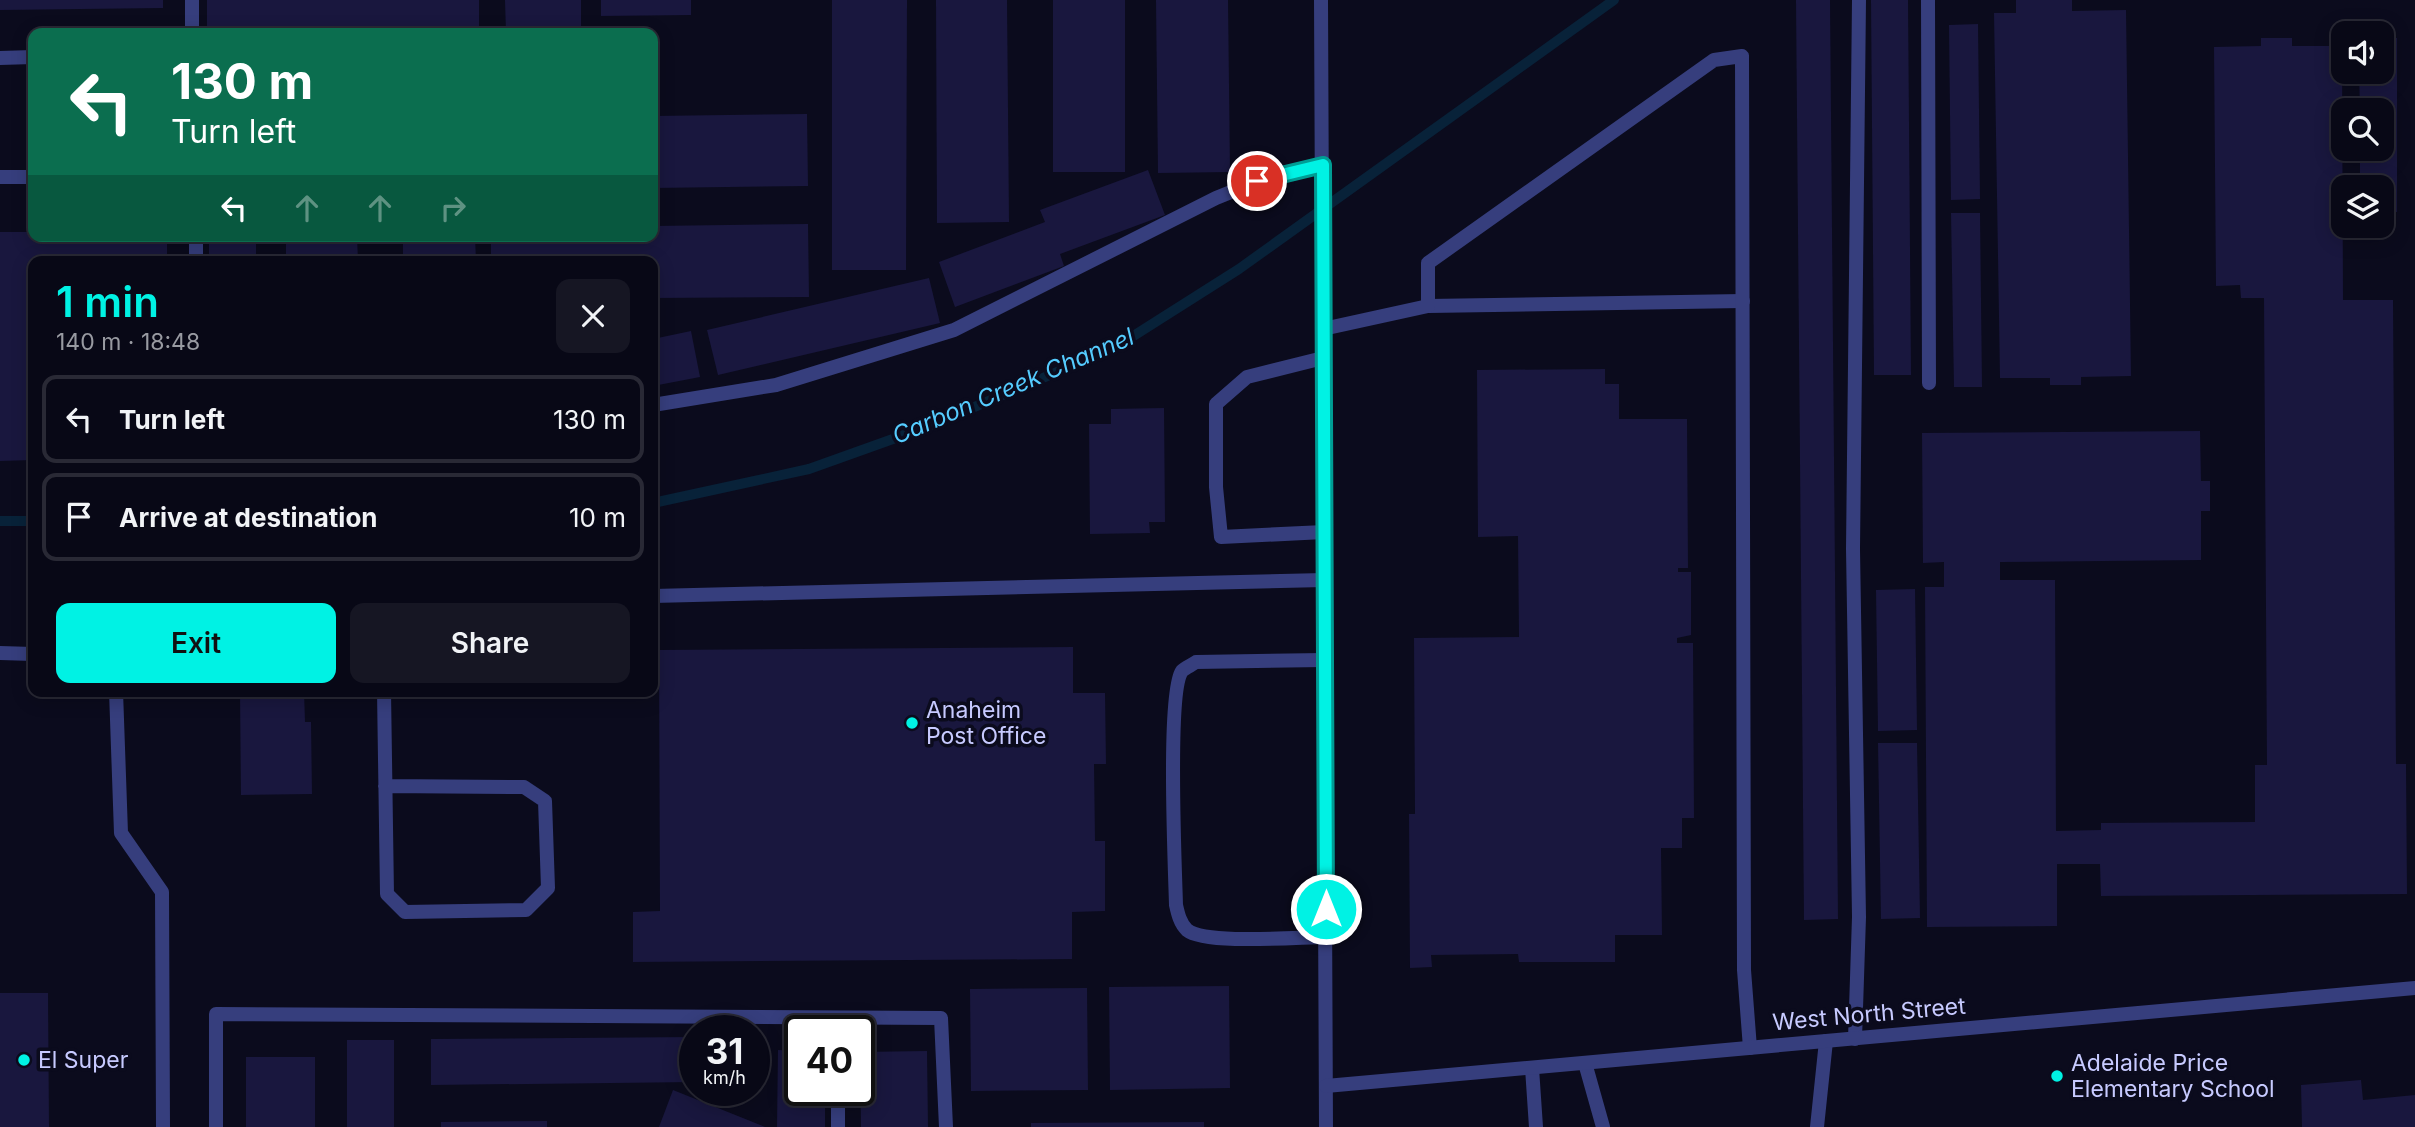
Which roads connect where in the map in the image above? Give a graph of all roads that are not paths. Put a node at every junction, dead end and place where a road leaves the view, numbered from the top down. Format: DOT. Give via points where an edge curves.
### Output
graph roads {
  1 [pos="191,0"];
  2 [pos="1321,0"];
  3 [pos="1858,0"];
  4 [pos="1928,0"];
  5 [pos="192,28"];
  6 [pos="28,57"];
  7 [pos="0,58"];
  8 [pos="1323,170"];
  9 [pos="0,177"];
  10 [pos="28,177"];
  11 [pos="1743,301"];
  12 [pos="1428,306"];
  13 [pos="1323,329"];
  14 [pos="1323,358"];
  15 [pos="1929,383"];
  16 [pos="658,404"];
  17 [pos="1324,532"];
  18 [pos="1324,580"];
  19 [pos="658,596"];
  20 [pos="0,653"];
  21 [pos="28,654"];
  22 [pos="1324,660"];
  23 [pos="116,697"];
  24 [pos="384,697"];
  25 [pos="385,786"];
  26 [pos="1326,937"];
  27 [pos="2415,988"];
  28 [pos="875,1022"];
  29 [pos="784,1023"];
  30 [pos="1855,1038"];
  31 [pos="1826,1041"];
  32 [pos="1750,1048"];
  33 [pos="1585,1063"];
  34 [pos="1532,1068"];
  35 [pos="1326,1086"];
  36 [pos="838,1106"];
  37 [pos="163,1127"];
  38 [pos="216,1127"];
  39 [pos="838,1127"];
  40 [pos="946,1127"];
  41 [pos="1326,1127"];
  42 [pos="1536,1127"];
  43 [pos="1603,1127"];
  44 [pos="1817,1127"];
  1 -- 5 [label="street"];
  2 -- 8 [label="street"];
  3 -- 30 [label="street" via="1853,549 1859,917"];
  4 -- 15 [label="street"];
  6 -- 7 [label="street"];
  8 -- 13 [label="street"];
  8 -- 16 [label="street" via="1273,176 1216,198 954,330 776,385"];
  9 -- 10 [label="street"];
  11 -- 12 [label="street"];
  11 -- 12 [label="street" via="1742,56 1714,60 1428,263"];
  11 -- 32 [label="street" via="1744,970"];
  12 -- 13 [label="street"];
  13 -- 14 [label="street"];
  14 -- 17 [label="street"];
  14 -- 17 [label="street" via="1247,377 1216,404 1216,488 1220,537"];
  17 -- 18 [label="street"];
  18 -- 19 [label="street"];
  18 -- 22 [label="street"];
  20 -- 21 [label="street"];
  22 -- 26 [label="street"];
  22 -- 26 [label="street" via="1196,662 1182,671 1175,695 1174,783 1176,905 1189,932 1217,938"];
  23 -- 37 [label="street" via="121,833 162,892"];
  24 -- 25 [label="street"];
  25 -- 25 [label="street" via="387,894 405,912 526,910 548,888 545,801 524,787"];
  26 -- 35 [label="street"];
  27 -- 30 [label="street, West North Street"];
  28 -- 40 [label="street" via="942,1018"];
  29 -- 38 [label="street" via="216,1014"];
  30 -- 31 [label="street, West North Street"];
  31 -- 32 [label="street, West North Street"];
  31 -- 44 [label="street"];
  32 -- 33 [label="street, West North Street"];
  33 -- 34 [label="street, West North Street"];
  33 -- 43 [label="street"];
  34 -- 35 [label="street, West North Street"];
  34 -- 42 [label="street"];
  35 -- 41 [label="street"];
  36 -- 39 [label="street"];
}
